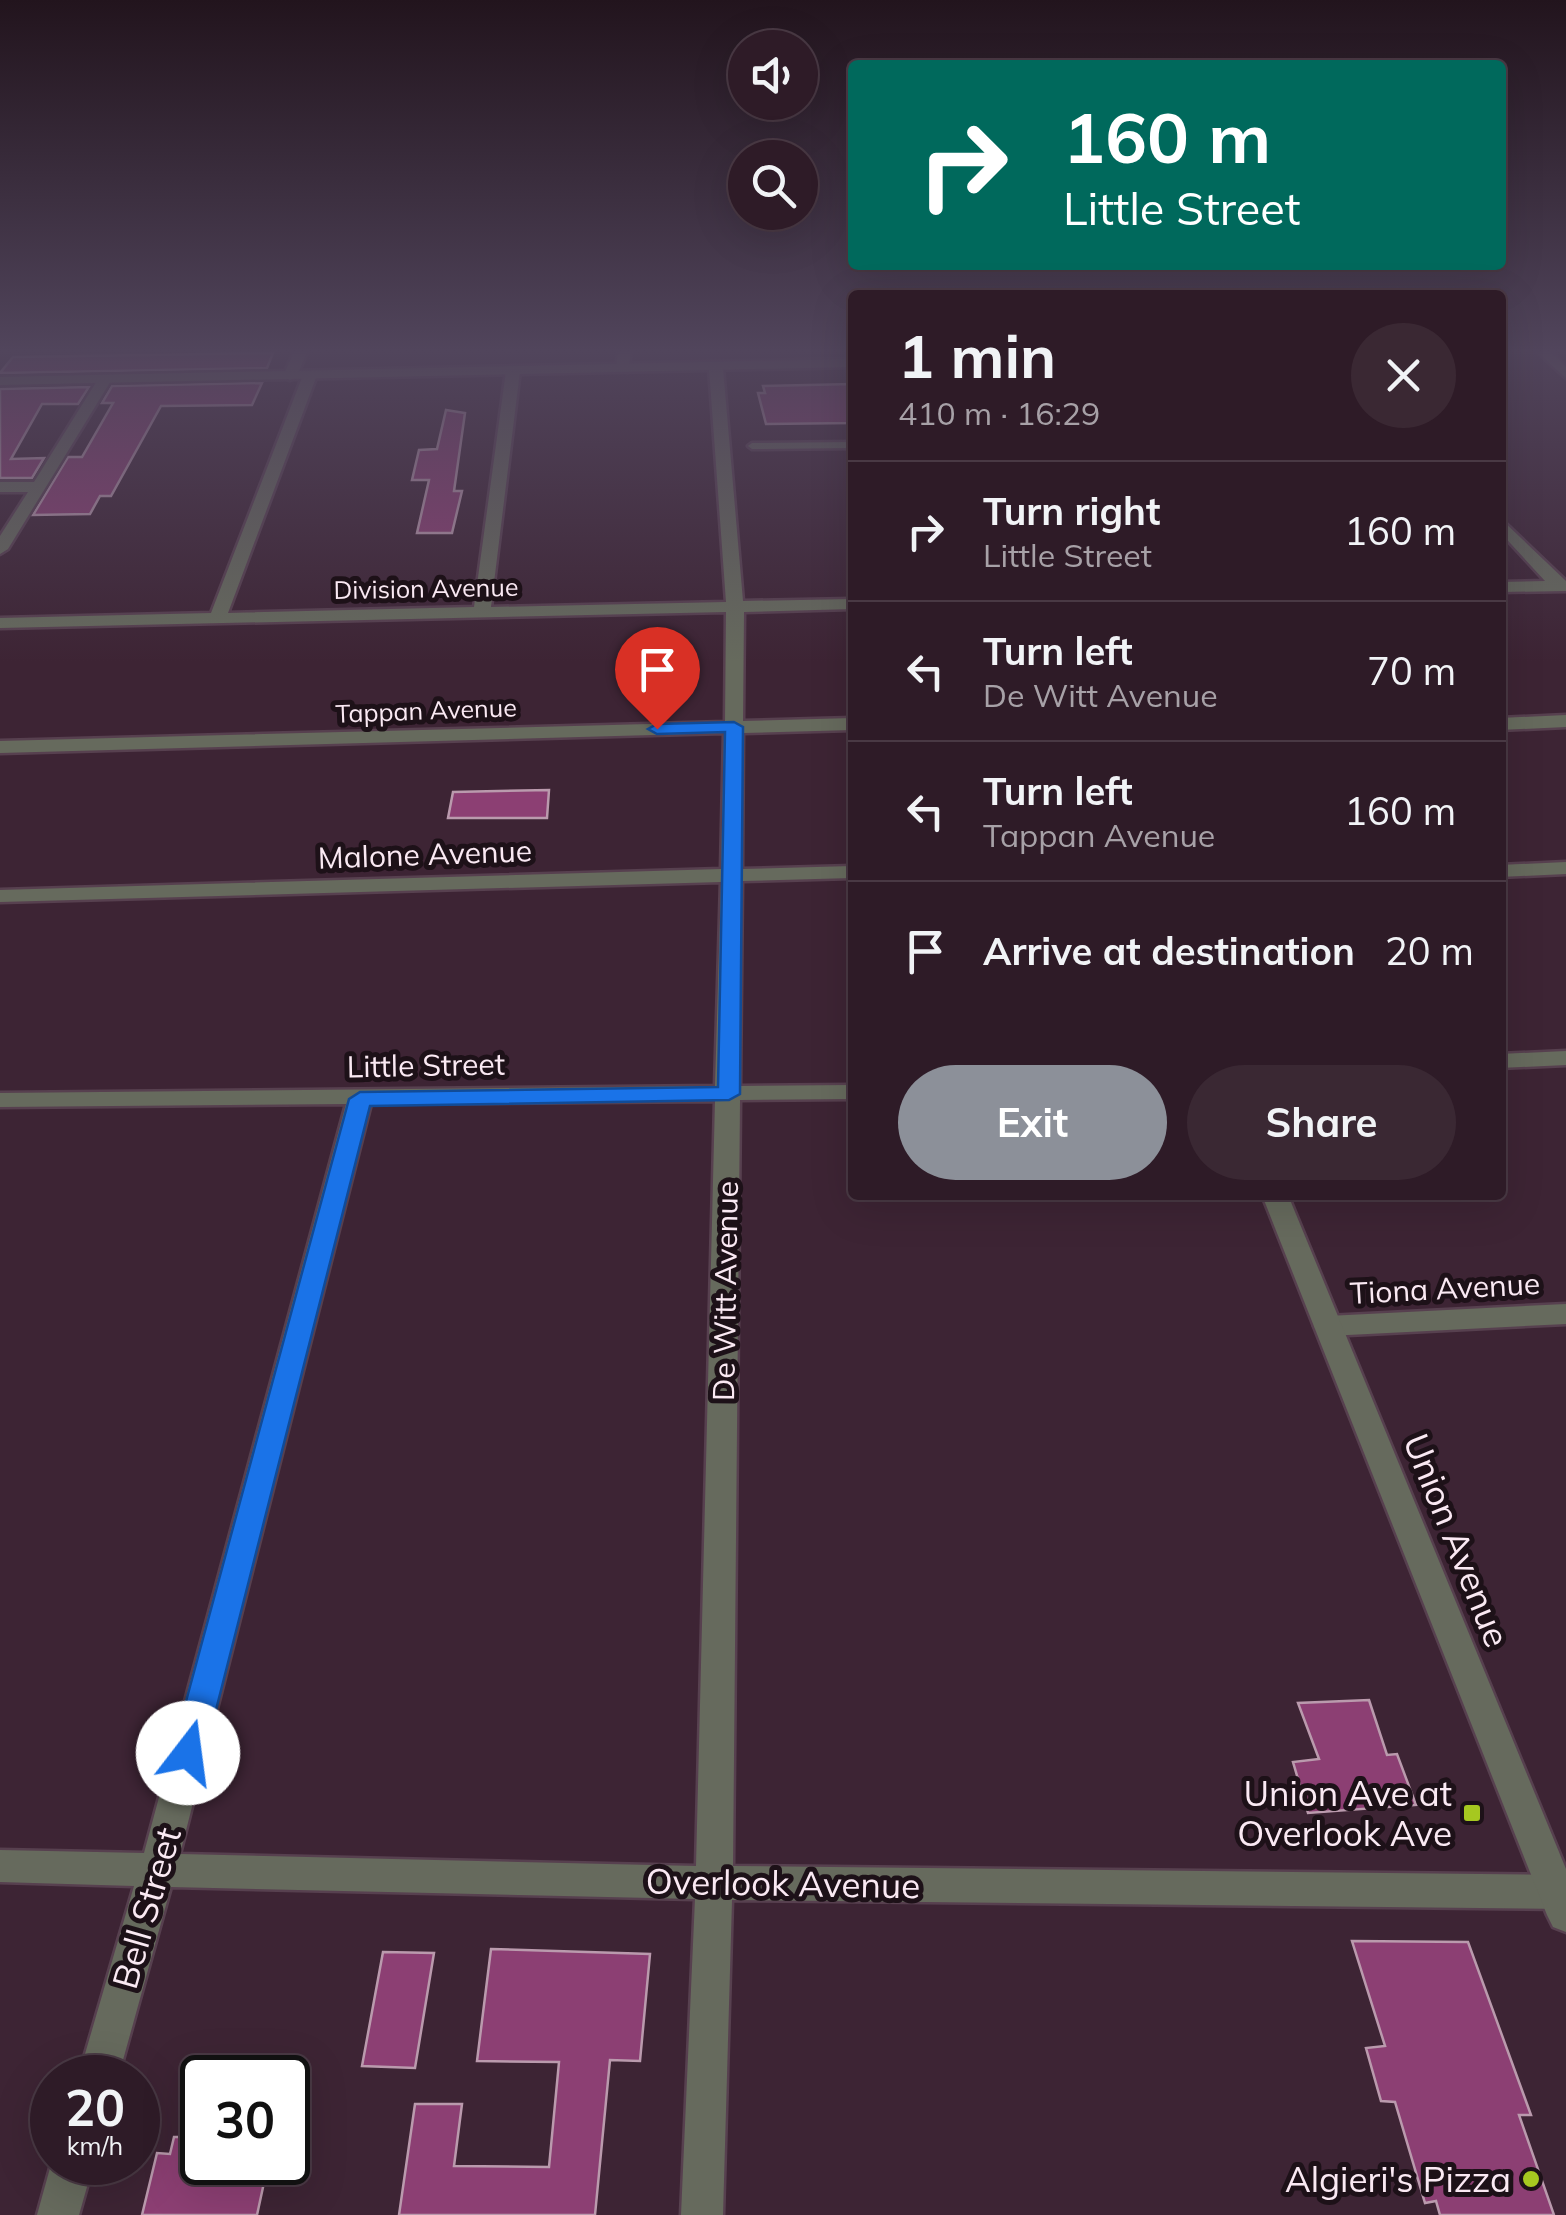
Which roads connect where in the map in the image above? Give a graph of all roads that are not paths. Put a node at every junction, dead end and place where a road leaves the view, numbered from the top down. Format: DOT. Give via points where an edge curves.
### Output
graph roads {
  1 [pos="59,455"];
  2 [pos="280,455"];
  3 [pos="502,455"];
  4 [pos="723,455"];
  5 [pos="40,486"];
  6 [pos="0,487"];
  7 [pos="1506,529"];
  8 [pos="0,550"];
  9 [pos="1562,586"];
  10 [pos="1506,587"];
  11 [pos="848,604"];
  12 [pos="735,606"];
  13 [pos="482,612"];
  14 [pos="218,618"];
  15 [pos="0,623"];
  16 [pos="1566,722"];
  17 [pos="848,724"];
  18 [pos="1506,724"];
  19 [pos="734,727"];
  20 [pos="0,747"];
  21 [pos="1566,868"];
  22 [pos="1506,871"];
  23 [pos="848,872"];
  24 [pos="732,876"];
  25 [pos="0,896"];
  26 [pos="1566,1058"];
  27 [pos="1506,1061"];
  28 [pos="848,1092"];
  29 [pos="729,1094"];
  30 [pos="360,1099"];
  31 [pos="0,1100"];
  32 [pos="1277,1200"];
  33 [pos="1566,1314"];
  34 [pos="1328,1326"];
  35 [pos="0,1866"];
  36 [pos="158,1868"];
  37 [pos="714,1883"];
  38 [pos="1563,1900"];
  39 [pos="105,2055"];
  40 [pos="66,2185"];
  41 [pos="58,2215"];
  42 [pos="702,2215"];
  1 -- 5 [label="street"];
  2 -- 14 [label="street"];
  3 -- 13 [label="street"];
  4 -- 12 [label="street, De Witt Avenue"];
  5 -- 6 [label="street"];
  5 -- 8 [label="street"];
  7 -- 9 [label="street"];
  9 -- 10 [label="street"];
  11 -- 12 [label="street, Division Avenue"];
  12 -- 13 [label="street, Division Avenue"];
  12 -- 19 [label="street, De Witt Avenue"];
  13 -- 14 [label="street, Division Avenue"];
  14 -- 15 [label="street, Division Avenue"];
  16 -- 18 [label="street"];
  17 -- 19 [label="street, Tappan Avenue"];
  19 -- 20 [label="street, Tappan Avenue"];
  19 -- 24 [label="street, De Witt Avenue"];
  21 -- 22 [label="street"];
  23 -- 24 [label="street, Malone Avenue"];
  24 -- 25 [label="street, Malone Avenue"];
  24 -- 29 [label="street, De Witt Avenue"];
  26 -- 27 [label="street"];
  28 -- 29 [label="street, Little Street"];
  29 -- 30 [label="street, Little Street"];
  29 -- 37 [label="street, De Witt Avenue"];
  30 -- 31 [label="street, Little Street"];
  30 -- 36 [label="street, Bell Street"];
  32 -- 34 [label="street, Union Avenue"];
  33 -- 34 [label="street, Tiona Avenue"];
  34 -- 38 [label="street, Union Avenue"];
  35 -- 36 [label="street, Overlook Avenue"];
  36 -- 37 [label="street, Overlook Avenue"];
  36 -- 39 [label="street, Bell Street"];
  37 -- 38 [label="street, Overlook Avenue"];
  37 -- 42 [label="street, De Witt Avenue"];
  40 -- 41 [label="street"];
}
